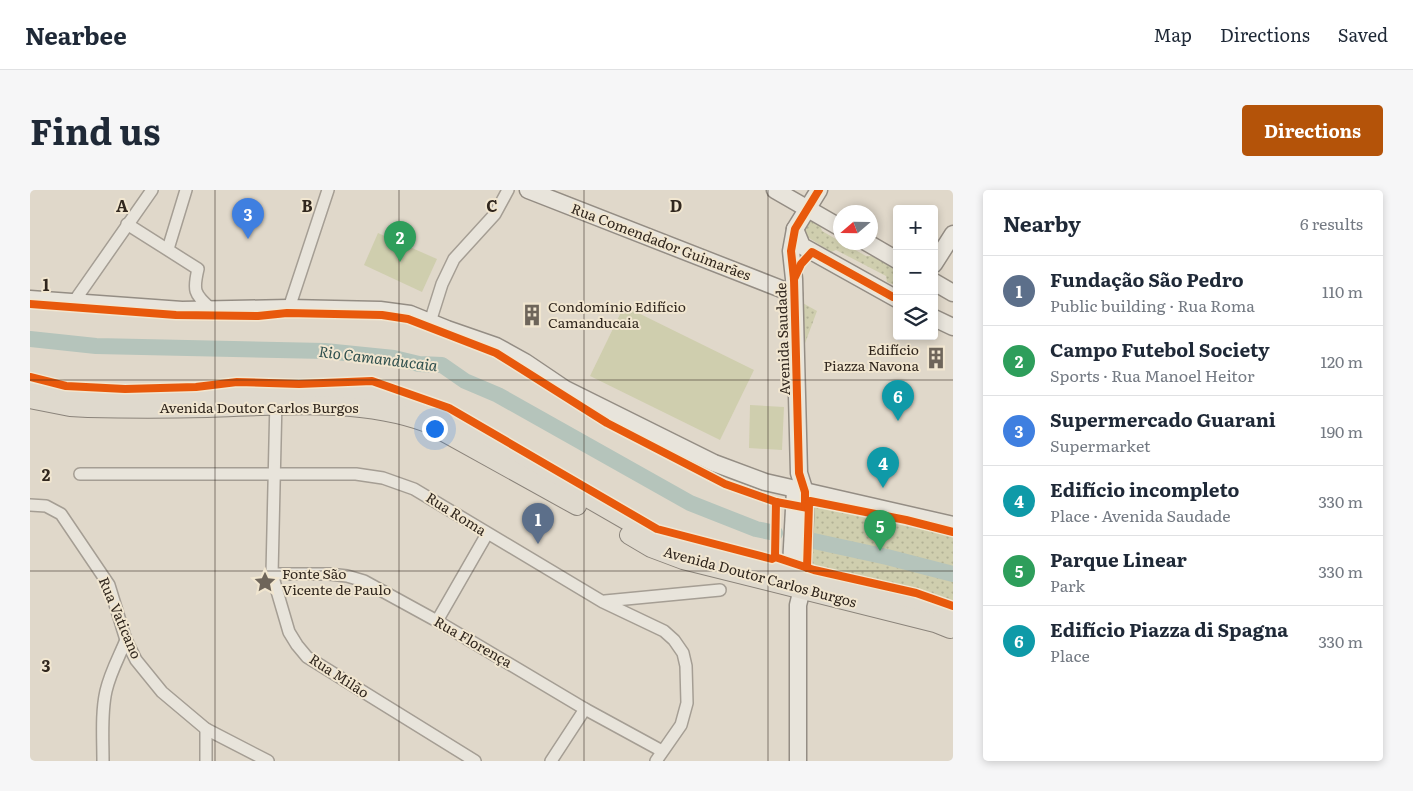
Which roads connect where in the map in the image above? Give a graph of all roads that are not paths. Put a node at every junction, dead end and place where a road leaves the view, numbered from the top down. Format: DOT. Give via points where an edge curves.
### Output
graph roads {
  1 [pos="152,190"];
  2 [pos="186,190"];
  3 [pos="328,190"];
  4 [pos="508,190"];
  5 [pos="528,190"];
  6 [pos="775,190"];
  7 [pos="819,190"];
  8 [pos="807,209"];
  9 [pos="127,224"];
  10 [pos="833,224"];
  11 [pos="795,229"];
  12 [pos="953,234"];
  13 [pos="168,249"];
  14 [pos="878,249"];
  15 [pos="812,252"];
  16 [pos="893,258"];
  17 [pos="938,258"];
  18 [pos="938,284"];
  19 [pos="794,287"];
  20 [pos="953,293"];
  21 [pos="893,295"];
  22 [pos="30,299"];
  23 [pos="73,303"];
  24 [pos="210,308"];
  25 [pos="290,308"];
  26 [pos="938,320"];
  27 [pos="430,322"];
  28 [pos="953,327"];
  29 [pos="30,386"];
  30 [pos="30,399"];
  31 [pos="276,399"];
  32 [pos="275,473"];
  33 [pos="80,474"];
  34 [pos="800,491"];
  35 [pos="30,504"];
  36 [pos="953,525"];
  37 [pos="488,534"];
  38 [pos="272,574"];
  39 [pos="797,579"];
  40 [pos="720,590"];
  41 [pos="604,602"];
  42 [pos="953,618"];
  43 [pos="437,621"];
  44 [pos="953,630"];
  45 [pos="126,640"];
  46 [pos="585,709"];
  47 [pos="206,729"];
  48 [pos="659,756"];
  49 [pos="801,760"];
  50 [pos="103,761"];
  51 [pos="206,761"];
  52 [pos="268,761"];
  53 [pos="475,761"];
  54 [pos="551,761"];
  1 -- 9 [label="street"];
  2 -- 13 [label="street"];
  3 -- 25 [label="street"];
  4 -- 27 [label="street" via="495,214 454,259"];
  5 -- 19 [label="street, Rua Comendador Guimarães"];
  6 -- 8 [label="street"];
  7 -- 8 [label="street, Avenida Saudade"];
  8 -- 10 [label="street"];
  8 -- 11 [label="street, Avenida Saudade"];
  9 -- 13 [label="street"];
  9 -- 23 [label="street"];
  11 -- 15 [label="street" via="802,246"];
  11 -- 19 [label="street, Avenida Saudade" via="791,251"];
  12 -- 17 [label="street"];
  13 -- 24 [label="street" via="198,269 194,284 198,298"];
  14 -- 16 [label="street"];
  15 -- 19 [label="street" via="801,264"];
  15 -- 21 [label="street"];
  18 -- 20 [label="street"];
  19 -- 34 [label="street, Avenida Saudade"];
  22 -- 23 [label="street"];
  23 -- 24 [label="street" via="182,310"];
  24 -- 25 [label="street"];
  25 -- 27 [label="street" via="380,310 410,314"];
  26 -- 28 [label="street"];
  27 -- 34 [label="street" via="496,346 565,389 714,463"];
  29 -- 31 [label="main road, Avenida Doutor Carlos Burgos" via="77,394"];
  30 -- 31 [label="main road, Avenida Doutor Carlos Burgos" via="88,408"];
  31 -- 32 [label="street, Rua Milão"];
  31 -- 39 [label="main road, Avenida Doutor Carlos Burgos" via="349,392 386,396 424,406 663,540"];
  32 -- 33 [label="street, Rua Roma"];
  32 -- 37 [label="street, Rua Roma" via="356,474 383,478 414,489"];
  32 -- 38 [label="street, Rua Milão"];
  34 -- 36 [label="street"];
  34 -- 39 [label="street, Avenida Saudade"];
  35 -- 45 [label="street, Rua Vaticano" via="46,506 61,514 109,585"];
  37 -- 41 [label="street, Rua Roma"];
  37 -- 43 [label="street"];
  38 -- 43 [label="street, Rua Florença" via="347,576 364,581"];
  38 -- 53 [label="street, Rua Milão" via="289,632 308,657"];
  39 -- 42 [label="main road, Avenida Doutor Carlos Burgos" via="929,608"];
  39 -- 44 [label="main road, Avenida Doutor Carlos Burgos"];
  39 -- 49 [label="street"];
  40 -- 41 [label="street"];
  41 -- 48 [label="street, Rua Roma" via="664,631 683,652 687,703 681,725"];
  43 -- 46 [label="street, Rua Florença"];
  45 -- 47 [label="street, Rua Vaticano" via="136,660 162,692"];
  45 -- 50 [label="street" via="106,692"];
  46 -- 48 [label="street, Rua Florença"];
  46 -- 54 [label="street"];
  47 -- 51 [label="street"];
  47 -- 52 [label="street, Rua Vaticano"];
}
